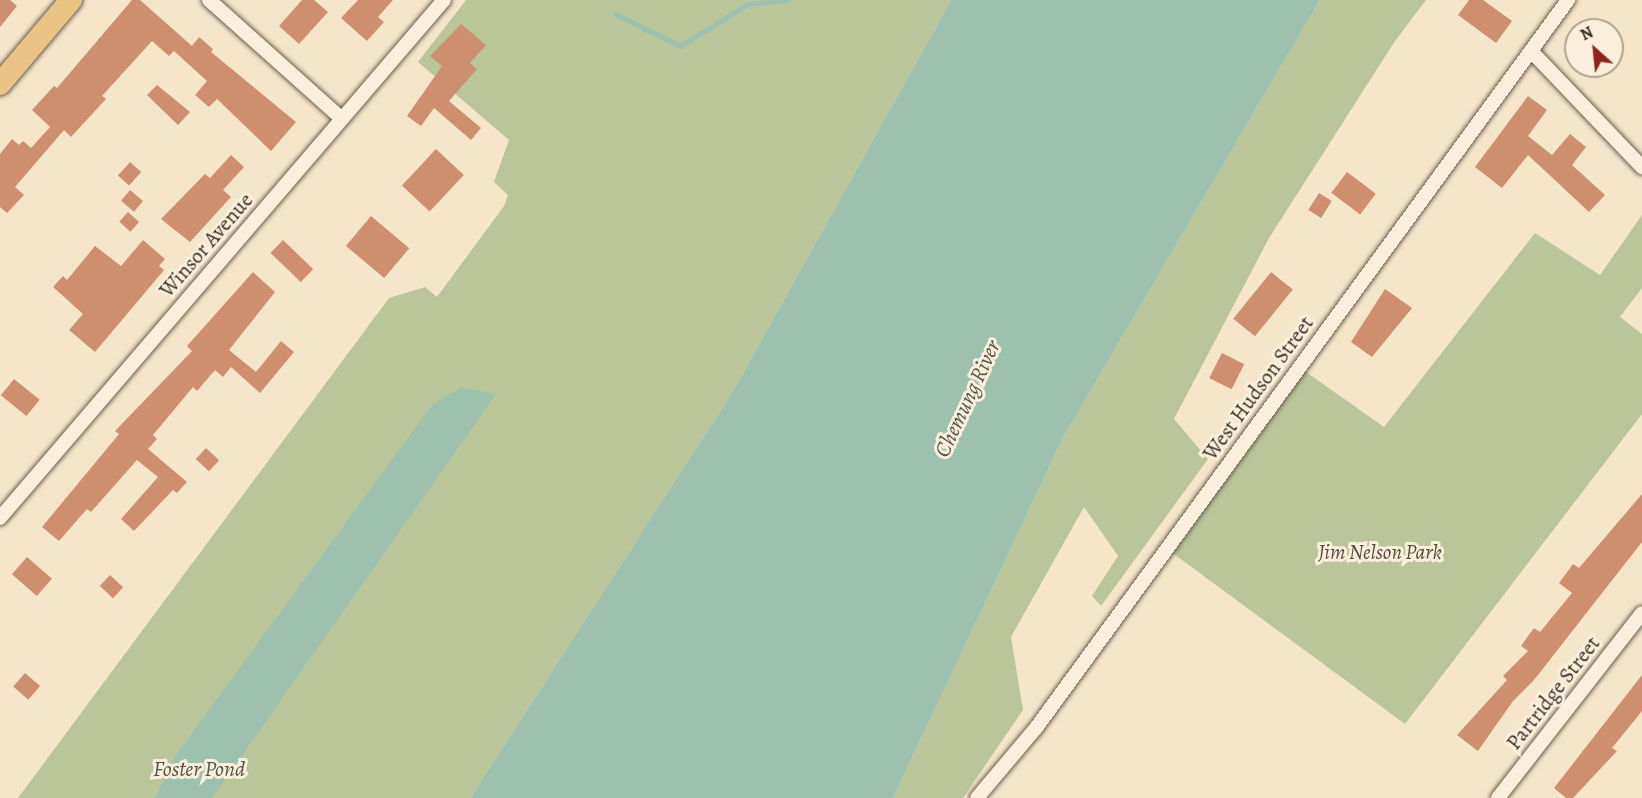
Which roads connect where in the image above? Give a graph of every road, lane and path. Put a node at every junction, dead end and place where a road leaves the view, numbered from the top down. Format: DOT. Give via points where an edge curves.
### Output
graph roads {
  1 [pos="71,0"];
  2 [pos="209,0"];
  3 [pos="444,0"];
  4 [pos="1568,0"];
  5 [pos="1530,51"];
  6 [pos="0,84"];
  7 [pos="342,119"];
  8 [pos="1642,167"];
  9 [pos="0,518"];
  10 [pos="1642,613"];
  11 [pos="977,798"];
  12 [pos="1498,798"];
  1 -- 6 [label="main road"];
  2 -- 7 [label="street"];
  3 -- 7 [label="street, Winsor Avenue"];
  4 -- 5 [label="street, West Hudson Street"];
  5 -- 8 [label="street"];
  5 -- 11 [label="street, West Hudson Street" via="1036,728"];
  7 -- 9 [label="street, Winsor Avenue"];
  10 -- 12 [label="street, Partridge Street"];
}
